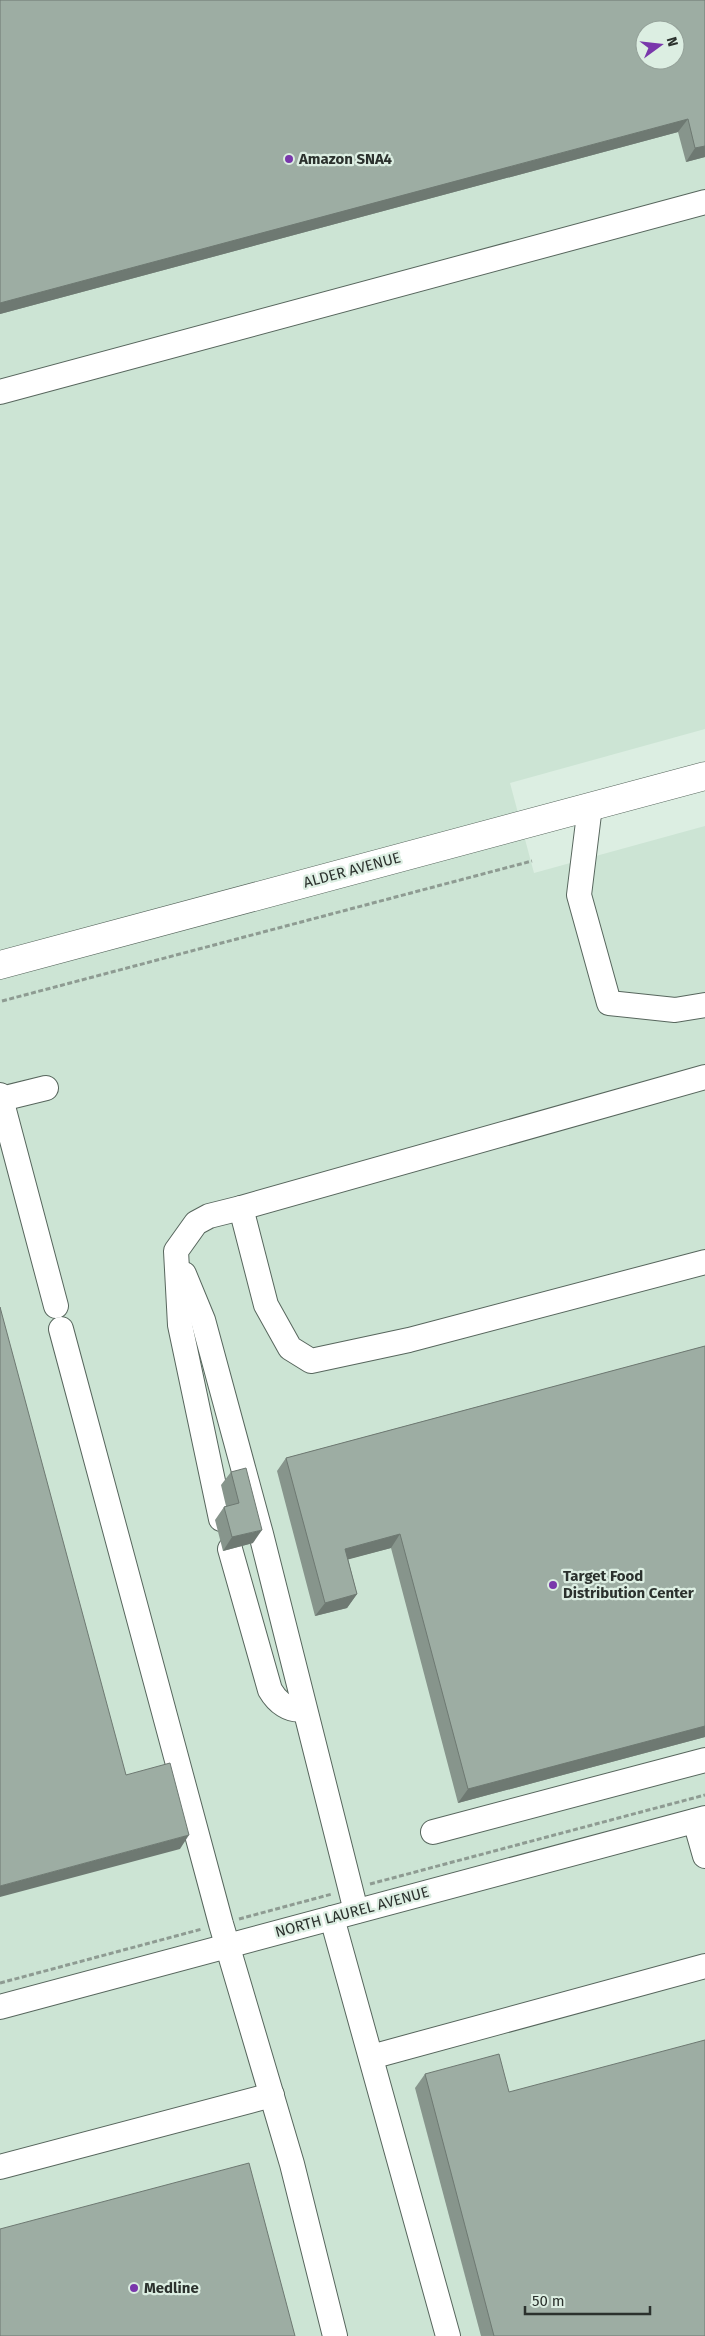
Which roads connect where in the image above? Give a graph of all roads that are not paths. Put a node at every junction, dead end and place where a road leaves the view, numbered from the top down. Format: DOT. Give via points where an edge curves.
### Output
graph roads {
  1 [pos="705,202"];
  2 [pos="0,392"];
  3 [pos="705,776"];
  4 [pos="590,806"];
  5 [pos="0,965"];
  6 [pos="705,1005"];
  7 [pos="705,1077"];
  8 [pos="46,1088"];
  9 [pos="1,1097"];
  10 [pos="241,1208"];
  11 [pos="176,1251"];
  12 [pos="705,1262"];
  13 [pos="56,1306"];
  14 [pos="61,1329"];
  15 [pos="221,1519"];
  16 [pos="230,1549"];
  17 [pos="304,1709"];
  18 [pos="705,1760"];
  19 [pos="700,1819"];
  20 [pos="433,1832"];
  21 [pos="705,1856"];
  22 [pos="356,1911"];
  23 [pos="332,1918"];
  24 [pos="228,1946"];
  25 [pos="705,1966"];
  26 [pos="0,2007"];
  27 [pos="371,2057"];
  28 [pos="272,2095"];
  29 [pos="0,2167"];
  30 [pos="335,2336"];
  31 [pos="448,2336"];
  1 -- 2 [label="street"];
  3 -- 4 [label="main road, ALDER AVENUE"];
  4 -- 5 [label="main road, ALDER AVENUE"];
  4 -- 6 [label="street" via="579,895 609,1003 674,1010"];
  7 -- 10 [label="street"];
  8 -- 9 [label="street"];
  9 -- 13 [label="street"];
  10 -- 11 [label="street" via="196,1223"];
  10 -- 12 [label="street" via="266,1305 290,1348 311,1361 418,1338"];
  11 -- 15 [label="street" via="180,1325"];
  11 -- 17 [label="street" via="202,1320 261,1534"];
  14 -- 24 [label="street"];
  16 -- 17 [label="street" via="270,1690 283,1705"];
  17 -- 22 [label="street"];
  18 -- 20 [label="street"];
  19 -- 21 [label="street"];
  19 -- 22 [label="street, NORTH LAUREL AVENUE"];
  22 -- 23 [label="street, NORTH LAUREL AVENUE"];
  23 -- 24 [label="street, NORTH LAUREL AVENUE"];
  23 -- 27 [label="street"];
  24 -- 26 [label="street, NORTH LAUREL AVENUE"];
  24 -- 28 [label="street"];
  25 -- 27 [label="street"];
  27 -- 31 [label="street"];
  28 -- 29 [label="street"];
  28 -- 30 [label="street"];
}
